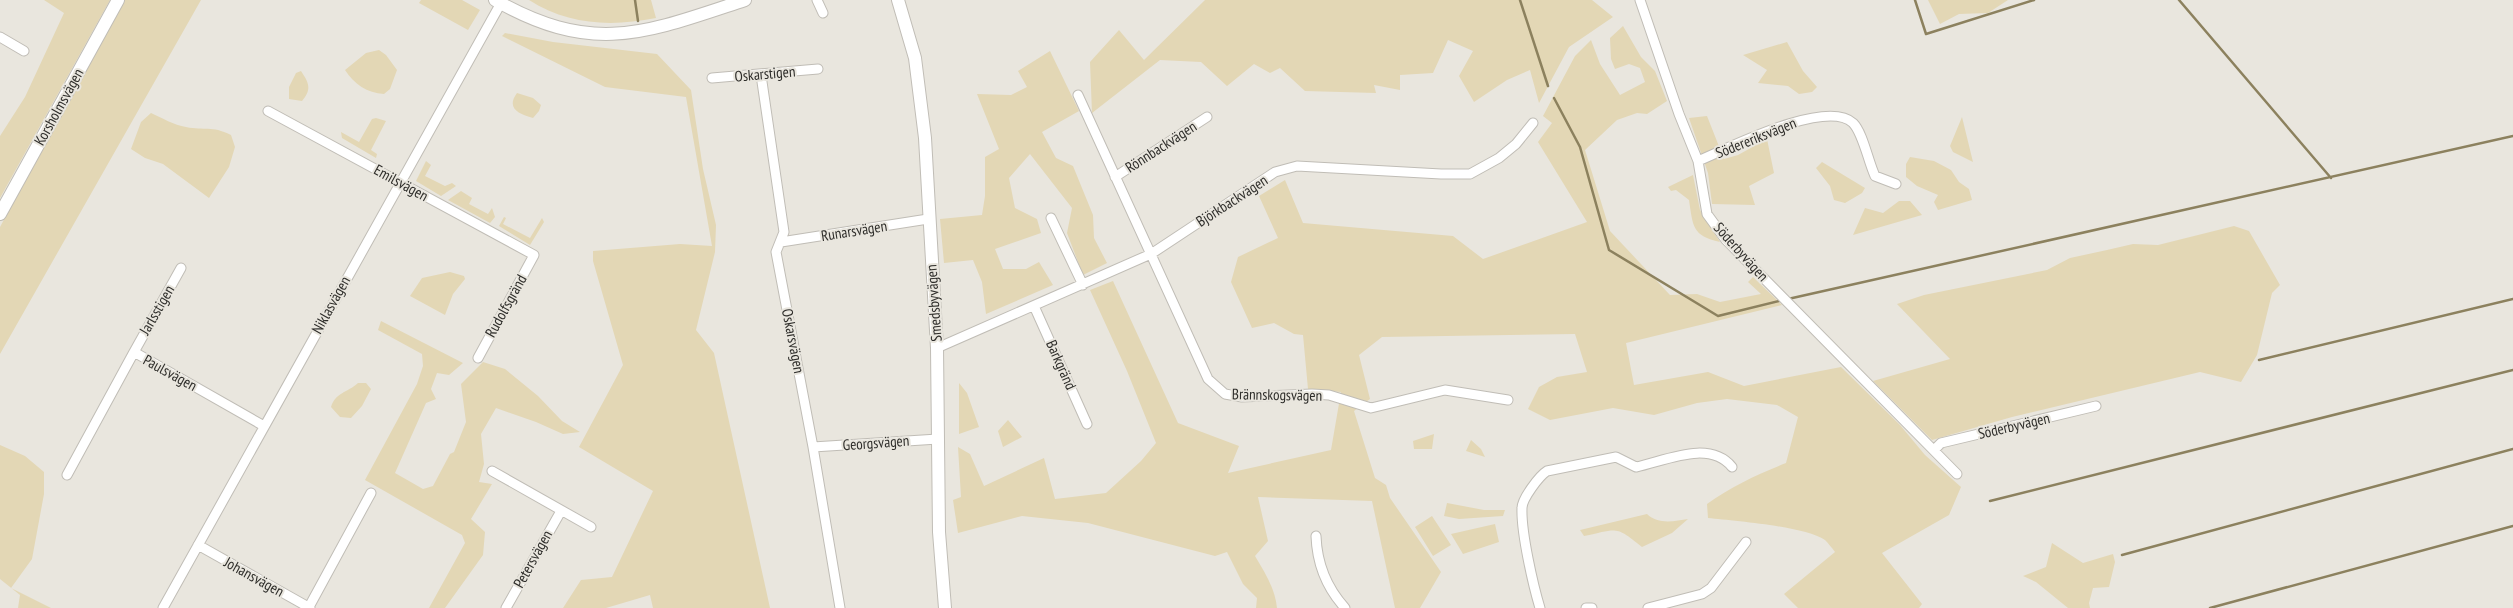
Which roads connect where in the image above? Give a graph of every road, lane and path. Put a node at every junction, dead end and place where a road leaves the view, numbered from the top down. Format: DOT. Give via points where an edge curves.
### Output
graph roads {
  1 [pos="118,0"];
  2 [pos="745,0"];
  3 [pos="817,0"];
  4 [pos="898,0"];
  5 [pos="1640,0"];
  6 [pos="498,2"];
  7 [pos="823,12"];
  8 [pos="0,37"];
  9 [pos="24,51"];
  10 [pos="818,70"];
  11 [pos="761,75"];
  12 [pos="712,78"];
  13 [pos="1078,96"];
  14 [pos="268,111"];
  15 [pos="1207,117"];
  16 [pos="1533,123"];
  17 [pos="1698,161"];
  18 [pos="1115,177"];
  19 [pos="400,182"];
  20 [pos="1896,184"];
  21 [pos="0,214"];
  22 [pos="1051,218"];
  23 [pos="928,219"];
  24 [pos="780,242"];
  25 [pos="1151,254"];
  26 [pos="534,255"];
  27 [pos="181,268"];
  28 [pos="1083,285"];
  29 [pos="1034,306"];
  30 [pos="937,348"];
  31 [pos="134,352"];
  32 [pos="478,358"];
  33 [pos="1508,400"];
  34 [pos="2096,406"];
  35 [pos="1087,424"];
  36 [pos="264,426"];
  37 [pos="938,439"];
  38 [pos="813,447"];
  39 [pos="1934,450"];
  40 [pos="1732,467"];
  41 [pos="492,471"];
  42 [pos="1957,474"];
  43 [pos="68,475"];
  44 [pos="370,493"];
  45 [pos="561,511"];
  46 [pos="591,527"];
  47 [pos="1316,536"];
  48 [pos="1746,542"];
  49 [pos="198,545"];
  50 [pos="163,608"];
  51 [pos="309,608"];
  52 [pos="506,608"];
  53 [pos="840,608"];
  54 [pos="945,608"];
  55 [pos="1345,608"];
  56 [pos="1540,608"];
  57 [pos="1586,608"];
  58 [pos="1592,608"];
  59 [pos="1648,608"];
  1 -- 21 [label="main road, Korsholmsvägen"];
  2 -- 6 [label="main road" via="657,29 614,34 588,34 564,30"];
  3 -- 7 [label="street"];
  4 -- 23 [label="main road, Smedsbyvägen" via="914,58 920,94 925,138"];
  5 -- 17 [label="street, Söderbyvägen"];
  6 -- 19 [label="street, Niklasvägen"];
  8 -- 9 [label="street"];
  10 -- 11 [label="street, Oskarstigen"];
  11 -- 12 [label="street, Oskarstigen"];
  11 -- 24 [label="street, Oskarsvägen" via="784,232"];
  13 -- 18 [label="street, Rönnbackvägen"];
  14 -- 19 [label="street, Emilsvägen"];
  15 -- 18 [label="street, Rönnbackvägen"];
  16 -- 25 [label="street, Björkbackvägen" via="1516,144 1470,174 1322,166 1297,166 1275,172"];
  17 -- 20 [label="street, Södereriksvägen" via="1777,127 1803,119 1847,119 1858,130 1875,176"];
  17 -- 39 [label="street, Söderbyvägen" via="1707,214 1726,240"];
  18 -- 25 [label="street, Rönnbackvägen"];
  19 -- 26 [label="street, Emilsvägen"];
  19 -- 36 [label="street, Niklasvägen"];
  22 -- 28 [label="street"];
  23 -- 24 [label="street, Runarsvägen"];
  23 -- 30 [label="main road, Smedsbyvägen"];
  24 -- 38 [label="street, Oskarsvägen" via="776,252"];
  25 -- 28 [label="street, Björkbackvägen"];
  25 -- 33 [label="street, Brännskogsvägen" via="1208,379 1225,394 1242,397 1329,395 1371,408 1445,390"];
  26 -- 32 [label="street, Rudolfsgränd"];
  27 -- 31 [label="street, Jarlsstigen"];
  28 -- 29 [label="street, Björkbackvägen"];
  29 -- 30 [label="street, Björkbackvägen"];
  29 -- 35 [label="street, Barkgränd"];
  30 -- 37 [label="main road, Smedsbyvägen"];
  31 -- 36 [label="street, Paulsvägen"];
  31 -- 43 [label="street, Paulsvägen"];
  34 -- 39 [label="street, Söderbyvägen" via="1941,443"];
  36 -- 49 [label="street, Niklasvägen"];
  37 -- 38 [label="street, Georgsvägen"];
  37 -- 54 [label="main road, Smedsbyvägen"];
  38 -- 53 [label="street, Oskarsvägen"];
  39 -- 42 [label="street, Söderbyvägen"];
  40 -- 56 [label="street" via="1719,456 1704,452 1636,467 1616,456 1547,471 1522,507 1524,532"];
  41 -- 45 [label="street"];
  44 -- 51 [label="street"];
  45 -- 46 [label="street"];
  45 -- 52 [label="street, Petersvägen"];
  47 -- 55 [label="street" via="1319,567"];
  48 -- 59 [label="street" via="1711,588 1702,594"];
  49 -- 50 [label="street, Niklasvägen"];
  49 -- 51 [label="street, Johansvägen"];
  57 -- 58 [label="street"];
}
